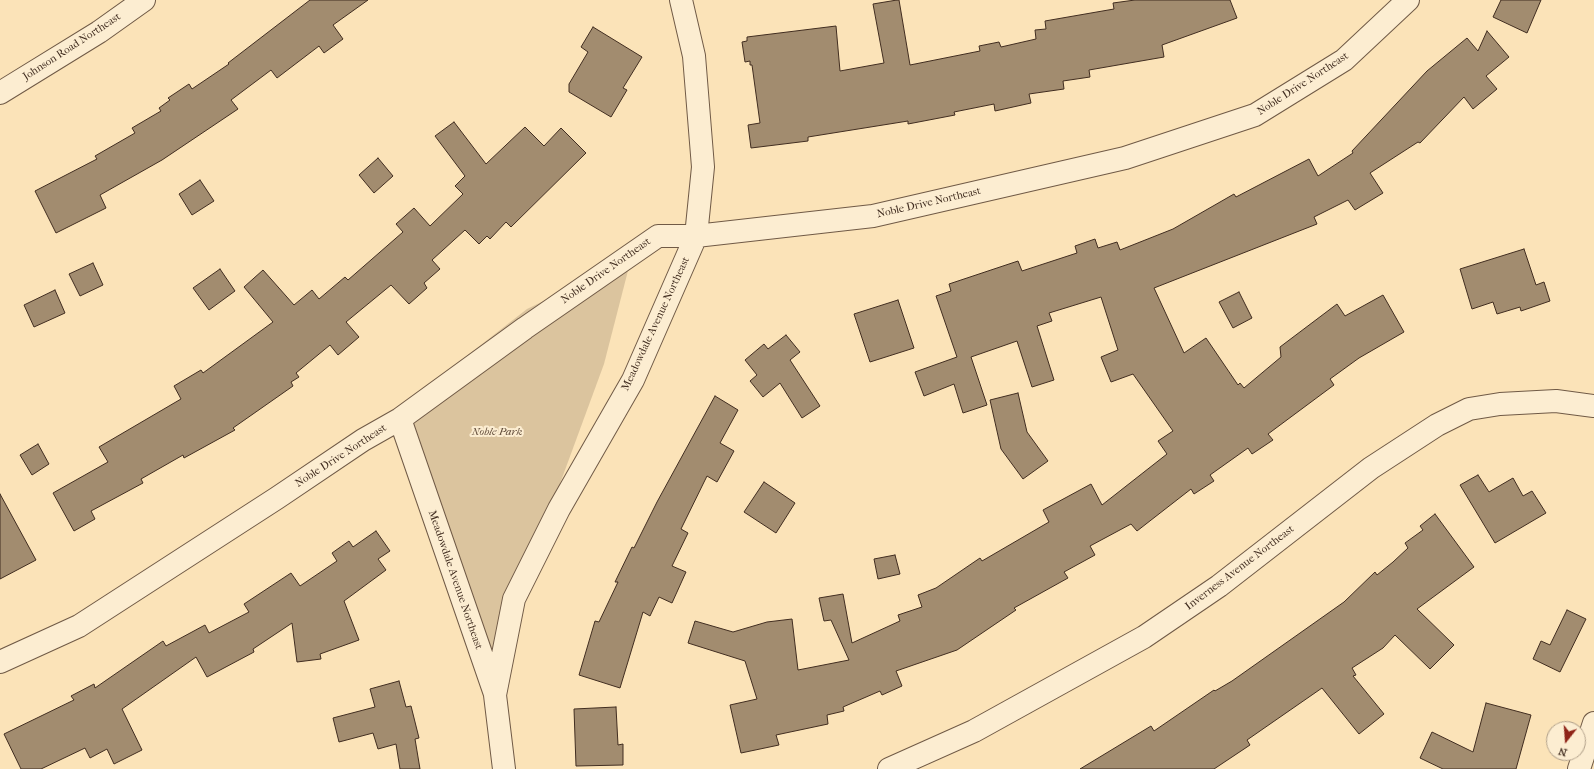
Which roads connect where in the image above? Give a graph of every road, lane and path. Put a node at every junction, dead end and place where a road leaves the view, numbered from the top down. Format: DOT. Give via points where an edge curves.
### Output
graph roads {
  1 [pos="144,0"];
  2 [pos="681,0"];
  3 [pos="1408,0"];
  4 [pos="0,93"];
  5 [pos="696,236"];
  6 [pos="1594,406"];
  7 [pos="400,419"];
  8 [pos="0,662"];
  9 [pos="495,694"];
  10 [pos="1594,723"];
  11 [pos="504,769"];
  12 [pos="889,769"];
  13 [pos="1579,769"];
  1 -- 4 [label="street, Johnson Road Northeast" via="99,32"];
  2 -- 5 [label="street, Meadowdale Avenue Northeast" via="694,56 703,167"];
  3 -- 5 [label="street, Noble Drive Northeast" via="1344,60 1248,118 1125,158 873,216"];
  5 -- 7 [label="street, Noble Drive Northeast" via="658,236"];
  5 -- 9 [label="street, Meadowdale Avenue Northeast" via="633,380 559,509 514,599"];
  6 -- 12 [label="street, Inverness Avenue Northeast" via="1556,401 1500,404 1469,409 1437,425 1371,468 1219,586 1144,638 974,731"];
  7 -- 8 [label="street, Noble Drive Northeast" via="363,440 78,626"];
  7 -- 9 [label="street, Meadowdale Avenue Northeast"];
  9 -- 11 [label="street, Meadowdale Avenue Northeast"];
  10 -- 13 [label="street"];
}
